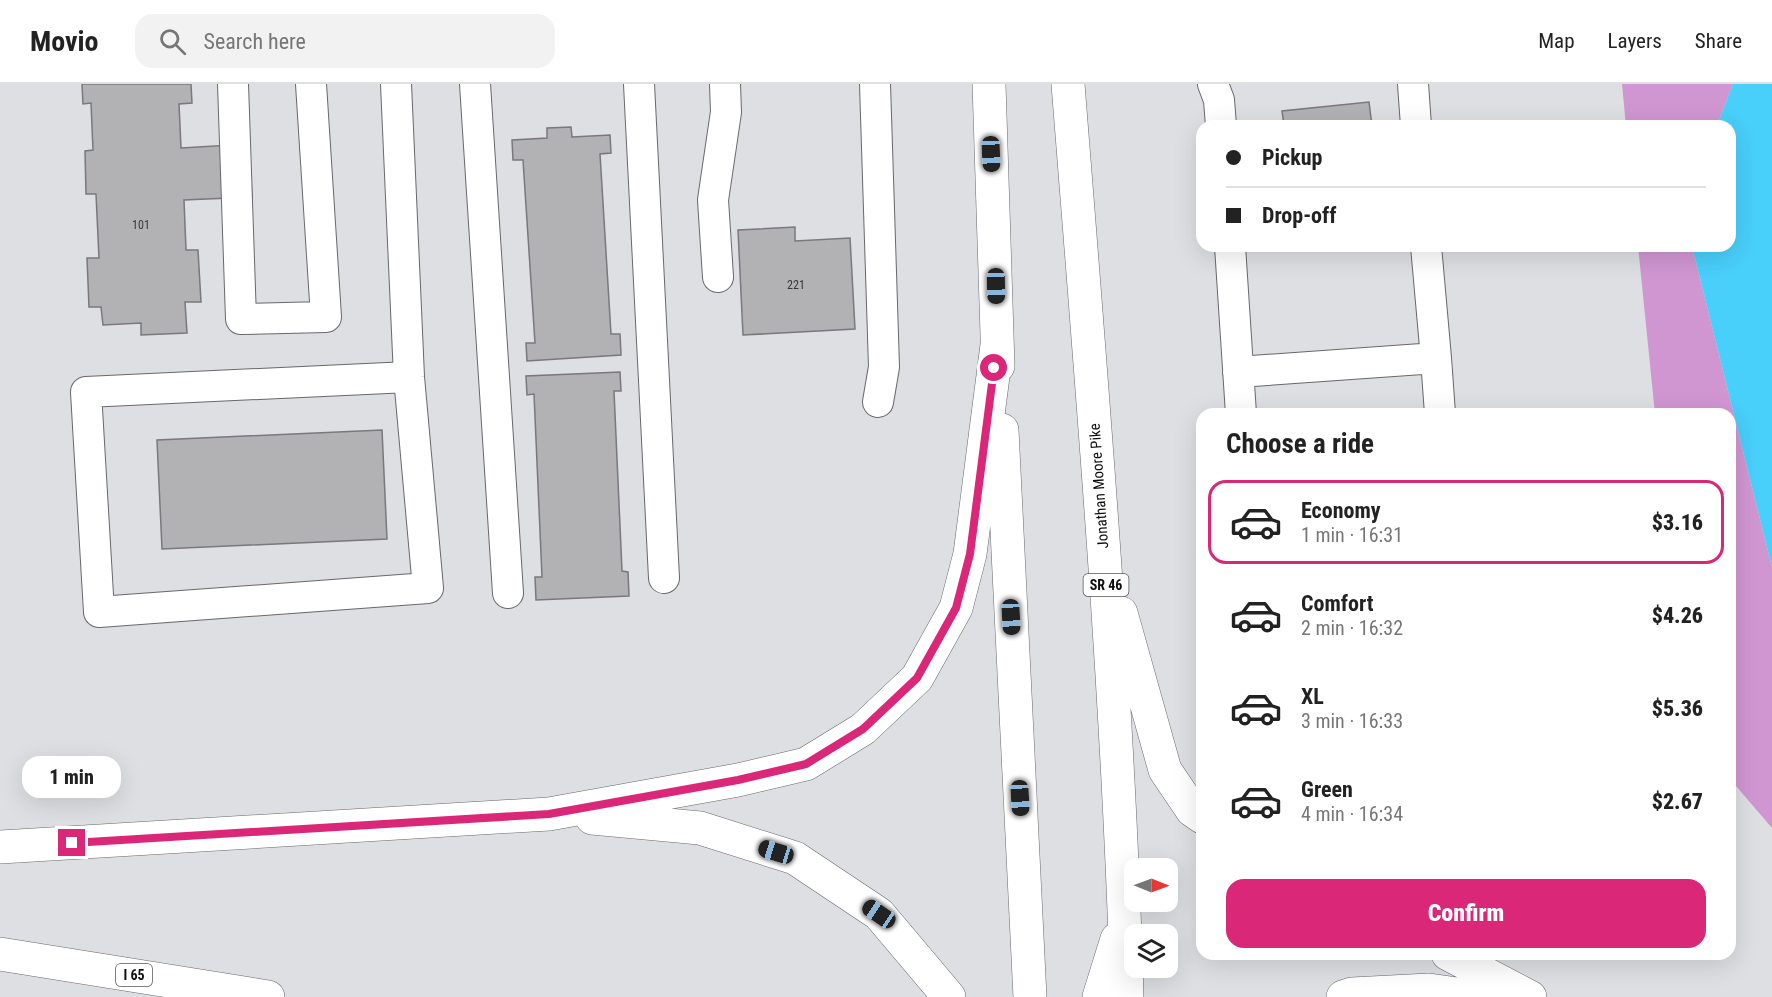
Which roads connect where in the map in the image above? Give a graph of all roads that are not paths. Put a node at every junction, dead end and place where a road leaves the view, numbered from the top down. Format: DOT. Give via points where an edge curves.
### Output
graph roads {
  1 [pos="233,84"];
  2 [pos="311,84"];
  3 [pos="396,84"];
  4 [pos="475,84"];
  5 [pos="639,84"];
  6 [pos="724,84"];
  7 [pos="875,84"];
  8 [pos="989,84"];
  9 [pos="1068,84"];
  10 [pos="1413,84"];
  11 [pos="1416,120"];
  12 [pos="1230,252"];
  13 [pos="1427,252"];
  14 [pos="718,278"];
  15 [pos="997,345"];
  16 [pos="1436,358"];
  17 [pos="1238,372"];
  18 [pos="410,377"];
  19 [pos="878,402"];
  20 [pos="1241,408"];
  21 [pos="1440,408"];
  22 [pos="1104,552"];
  23 [pos="664,578"];
  24 [pos="508,593"];
  25 [pos="1196,813"];
  26 [pos="549,814"];
  27 [pos="0,847"];
  28 [pos="1124,914"];
  29 [pos="1027,920"];
  30 [pos="0,954"];
  31 [pos="1459,960"];
  32 [pos="268,997"];
  33 [pos="949,997"];
  34 [pos="1030,997"];
  35 [pos="1054,997"];
  36 [pos="1099,997"];
  37 [pos="1127,997"];
  38 [pos="1343,997"];
  39 [pos="1478,997"];
  40 [pos="1530,997"];
  1 -- 2 [label="lane" via="241,319 326,317"];
  3 -- 18 [label="lane"];
  4 -- 24 [label="lane"];
  5 -- 23 [label="lane"];
  6 -- 14 [label="lane" via="726,112 712,200"];
  7 -- 19 [label="lane" via="884,367"];
  8 -- 15 [label="highway"];
  9 -- 22 [label="highway, Jonathan Moore Pike / SR 46"];
  10 -- 11 [label="lane"];
  12 -- 17 [label="lane"];
  13 -- 16 [label="lane"];
  15 -- 26 [label="highway" via="970,554 956,608 917,678 863,729 806,764"];
  15 -- 29 [label="highway"];
  16 -- 17 [label="lane"];
  16 -- 21 [label="lane"];
  17 -- 20 [label="lane"];
  18 -- 18 [label="lane" via="428,588 99,612 86,392"];
  22 -- 25 [label="highway" via="1165,770"];
  22 -- 28 [label="highway, Jonathan Moore Pike / SR 46"];
  26 -- 27 [label="highway"];
  26 -- 33 [label="highway" via="700,828 795,858 879,914"];
  28 -- 36 [label="highway"];
  28 -- 37 [label="highway, Jonathan Moore Pike / SR 46"];
  29 -- 34 [label="highway"];
  29 -- 35 [label="highway"];
  30 -- 32 [label="highway, I 65"];
  31 -- 40 [label="highway"];
  38 -- 39 [label="highway" via="1429,990"];
}
